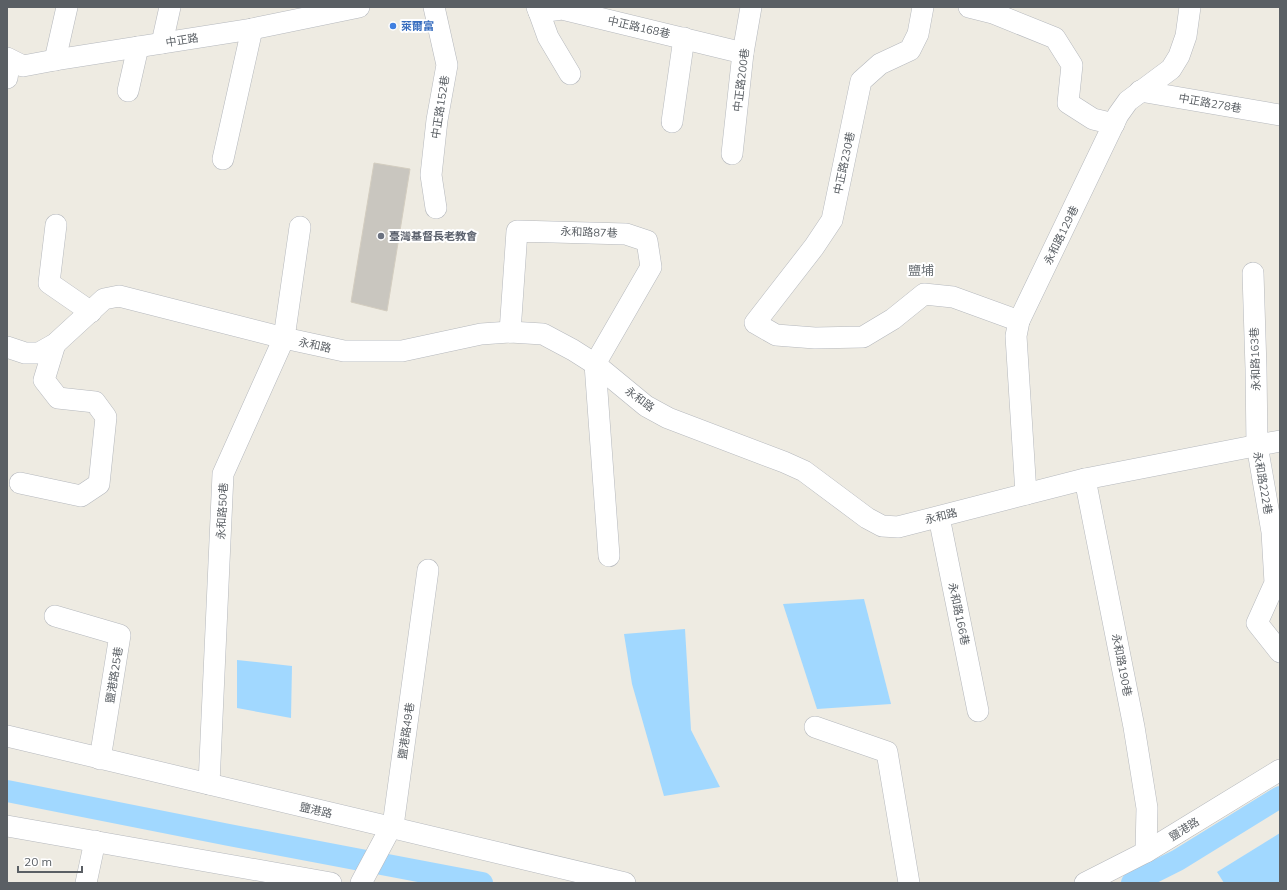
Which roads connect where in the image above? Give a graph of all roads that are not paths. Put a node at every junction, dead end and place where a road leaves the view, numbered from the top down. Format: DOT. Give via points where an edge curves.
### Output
graph roads {
  1 [pos="67,7"];
  2 [pos="170,7"];
  3 [pos="359,7"];
  4 [pos="434,7"];
  5 [pos="751,7"];
  6 [pos="923,7"];
  7 [pos="969,7"];
  8 [pos="1190,7"];
  9 [pos="538,10"];
  10 [pos="252,29"];
  11 [pos="684,38"];
  12 [pos="162,43"];
  13 [pos="138,47"];
  14 [pos="744,53"];
  15 [pos="56,60"];
  16 [pos="8,65"];
  17 [pos="570,74"];
  18 [pos="128,91"];
  19 [pos="1140,91"];
  20 [pos="1280,115"];
  21 [pos="672,122"];
  22 [pos="1114,124"];
  23 [pos="732,154"];
  24 [pos="223,159"];
  25 [pos="436,208"];
  26 [pos="56,225"];
  27 [pos="300,227"];
  28 [pos="1253,273"];
  29 [pos="91,312"];
  30 [pos="1019,321"];
  31 [pos="510,332"];
  32 [pos="284,338"];
  33 [pos="56,344"];
  34 [pos="7,347"];
  35 [pos="595,364"];
  36 [pos="1280,441"];
  37 [pos="1257,445"];
  38 [pos="1085,480"];
  39 [pos="20,482"];
  40 [pos="1026,494"];
  41 [pos="939,517"];
  42 [pos="609,556"];
  43 [pos="428,570"];
  44 [pos="54,616"];
  45 [pos="1280,652"];
  46 [pos="978,711"];
  47 [pos="815,727"];
  48 [pos="7,736"];
  49 [pos="100,758"];
  50 [pos="1280,770"];
  51 [pos="209,784"];
  52 [pos="7,826"];
  53 [pos="391,827"];
  54 [pos="95,841"];
  55 [pos="1146,852"];
  56 [pos="86,883"];
  57 [pos="331,883"];
  58 [pos="361,883"];
  59 [pos="625,883"];
  60 [pos="909,883"];
  61 [pos="1085,883"];
  1 -- 15 [label="street"];
  2 -- 12 [label="street"];
  3 -- 10 [label="street, 中正路"];
  4 -- 25 [label="street, 中正路152巷" via="447,65 431,175"];
  5 -- 14 [label="street, 中正路200巷"];
  6 -- 30 [label="street, 中正路230巷" via="918,34 910,50 880,64 861,81 832,220 755,324 776,335 815,338 863,336 893,319 924,294 953,297"];
  7 -- 22 [label="street" via="993,13 1055,38 1072,65 1068,103 1092,119"];
  8 -- 19 [label="street, 永和路129巷" via="1186,36 1179,56 1171,69"];
  9 -- 11 [label="street, 中正路168巷" via="562,9"];
  9 -- 17 [label="street" via="548,37"];
  10 -- 12 [label="street, 中正路"];
  10 -- 24 [label="street"];
  11 -- 14 [label="street, 中正路168巷"];
  11 -- 21 [label="street"];
  12 -- 13 [label="street, 中正路"];
  13 -- 15 [label="street, 中正路"];
  13 -- 18 [label="street"];
  14 -- 23 [label="street, 中正路200巷"];
  15 -- 16 [label="street, 中正路" via="23,66"];
  19 -- 20 [label="street, 中正路278巷"];
  19 -- 22 [label="street, 永和路129巷" via="1128,101"];
  22 -- 30 [label="street, 永和路129巷"];
  26 -- 29 [label="street" via="49,283"];
  27 -- 32 [label="street, 永和路50巷"];
  28 -- 37 [label="street, 永和路163巷"];
  29 -- 32 [label="street, 永和路" via="104,299 119,296"];
  29 -- 33 [label="street, 永和路"];
  30 -- 40 [label="street, 永和路129巷" via="1016,336"];
  31 -- 32 [label="street, 永和路" via="481,334 402,351 344,351"];
  31 -- 35 [label="street, 永和路" via="542,334"];
  31 -- 35 [label="street, 永和路87巷" via="517,231 626,234 647,241 651,267"];
  32 -- 51 [label="street, 永和路50巷" via="223,474"];
  33 -- 34 [label="street, 永和路" via="39,353 25,353"];
  33 -- 39 [label="street" via="44,380 58,398 95,402 106,417 99,484 81,496"];
  35 -- 41 [label="street, 永和路" via="646,406 668,418 804,471 867,518 882,526 898,527"];
  35 -- 42 [label="street"];
  36 -- 37 [label="street, 永和路"];
  37 -- 38 [label="street, 永和路"];
  37 -- 45 [label="street, 永和路222巷" via="1272,532 1275,583 1257,623"];
  38 -- 40 [label="street, 永和路"];
  38 -- 55 [label="street, 永和路190巷" via="1134,727 1147,808"];
  40 -- 41 [label="street, 永和路"];
  41 -- 46 [label="street, 永和路166巷"];
  43 -- 53 [label="street, 鹽港路49巷"];
  44 -- 49 [label="street, 鹽港路25巷" via="120,635"];
  47 -- 60 [label="street" via="887,752"];
  48 -- 49 [label="street, 鹽港路"];
  49 -- 51 [label="street, 鹽港路"];
  50 -- 55 [label="street, 鹽港路"];
  51 -- 53 [label="street, 鹽港路"];
  52 -- 54 [label="street"];
  53 -- 58 [label="street, 鹽港路49巷"];
  53 -- 59 [label="street, 鹽港路"];
  54 -- 56 [label="street"];
  54 -- 57 [label="street"];
  55 -- 61 [label="street, 鹽港路"];
}
